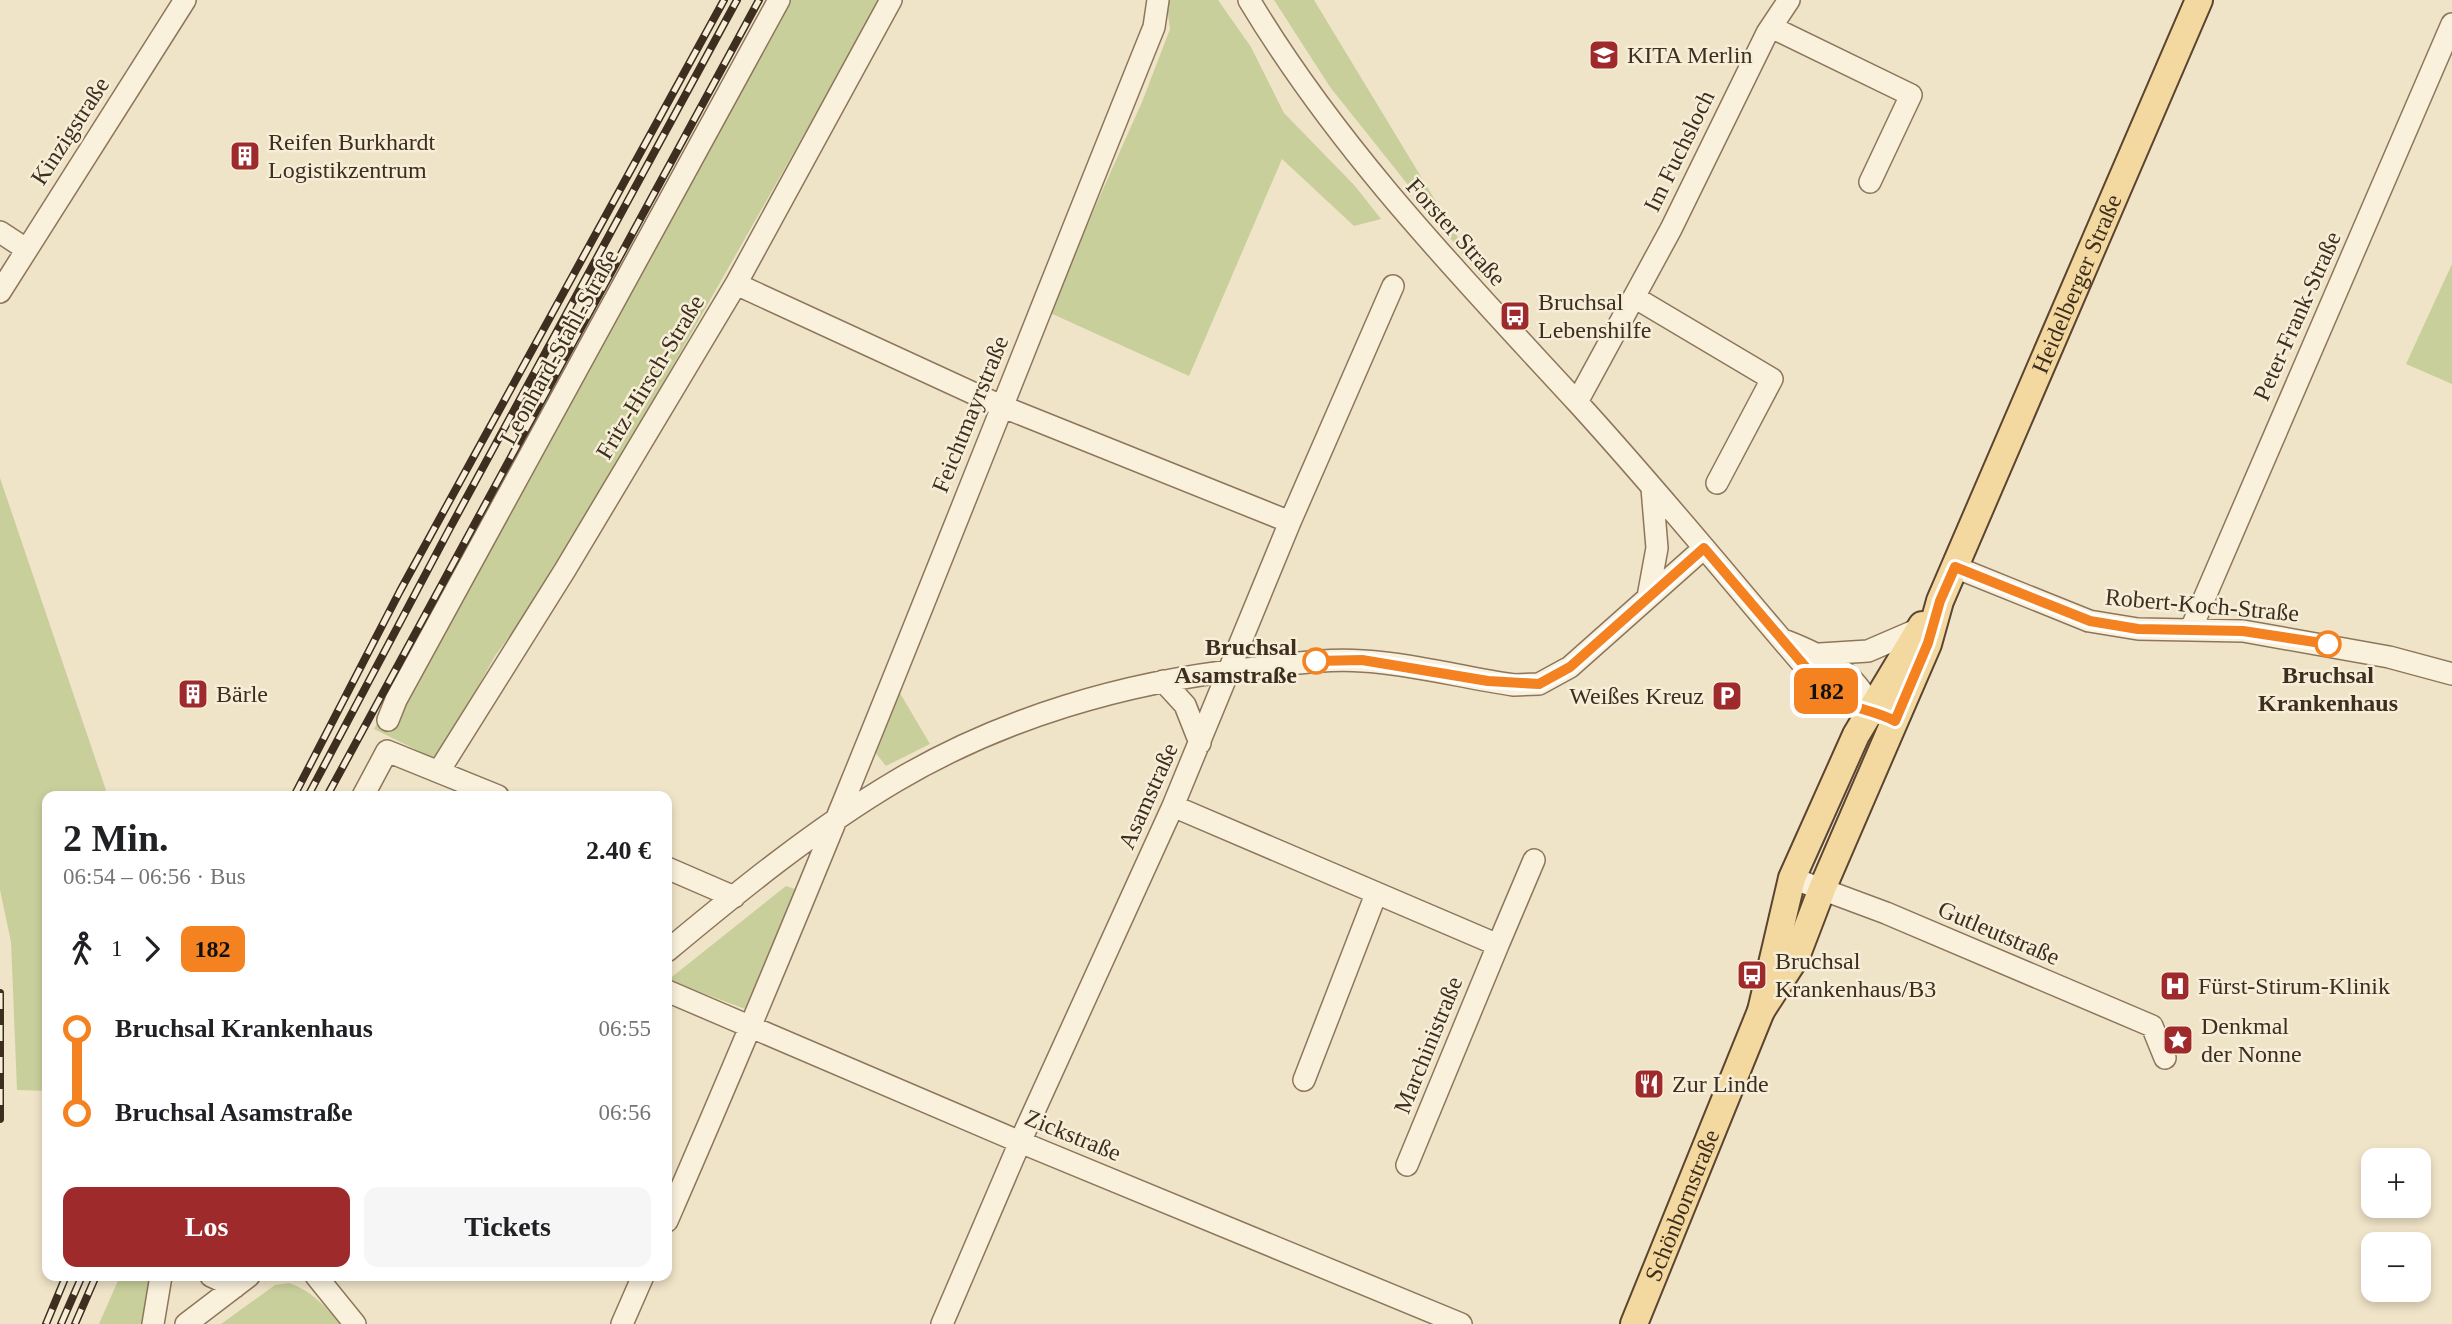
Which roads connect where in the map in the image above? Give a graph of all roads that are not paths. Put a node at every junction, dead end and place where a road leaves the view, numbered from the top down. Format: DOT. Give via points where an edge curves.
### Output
graph roads {
  1 [pos="185,0"];
  2 [pos="779,0"];
  3 [pos="891,0"];
  4 [pos="1157,0"];
  5 [pos="1249,0"];
  6 [pos="1789,0"];
  7 [pos="2199,0"];
  8 [pos="2452,24"];
  9 [pos="1771,27"];
  10 [pos="1870,182"];
  11 [pos="0,232"];
  12 [pos="26,249"];
  13 [pos="736,284"];
  14 [pos="1393,286"];
  15 [pos="0,292"];
  16 [pos="1634,297"];
  17 [pos="1577,402"];
  18 [pos="1001,406"];
  19 [pos="1717,483"];
  20 [pos="1652,488"];
  21 [pos="1290,522"];
  22 [pos="1704,548"];
  23 [pos="1955,567"];
  24 [pos="1648,597"];
  25 [pos="1940,601"];
  26 [pos="1919,629"];
  27 [pos="2190,629"];
  28 [pos="1784,640"];
  29 [pos="1820,654"];
  30 [pos="1231,671"];
  31 [pos="2452,674"];
  32 [pos="1163,681"];
  33 [pos="1884,715"];
  34 [pos="388,720"];
  35 [pos="1200,743"];
  36 [pos="439,771"];
  37 [pos="366,791"];
  38 [pos="486,791"];
  39 [pos="1173,806"];
  40 [pos="835,821"];
  41 [pos="1534,860"];
  42 [pos="672,870"];
  43 [pos="1792,877"];
  44 [pos="1822,889"];
  45 [pos="1376,894"];
  46 [pos="734,897"];
  47 [pos="1498,945"];
  48 [pos="672,947"];
  49 [pos="672,993"];
  50 [pos="1761,1011"];
  51 [pos="752,1026"];
  52 [pos="2165,1058"];
  53 [pos="1304,1080"];
  54 [pos="1020,1143"];
  55 [pos="1407,1165"];
  56 [pos="672,1210"];
  57 [pos="161,1281"];
  58 [pos="242,1281"];
  59 [pos="320,1281"];
  60 [pos="641,1281"];
  61 [pos="153,1324"];
  62 [pos="186,1324"];
  63 [pos="355,1324"];
  64 [pos="622,1324"];
  65 [pos="942,1324"];
  66 [pos="1461,1324"];
  67 [pos="1634,1324"];
  1 -- 12 [label="street, Kinzigstraße"];
  2 -- 34 [label="street, Leonhard-Stahl-Straße"];
  3 -- 13 [label="street, Fritz-Hirsch-Straße"];
  4 -- 18 [label="street, Feichtmayrstraße" via="1154,27"];
  5 -- 17 [label="street, Forster Straße" via="1316,104 1387,194"];
  6 -- 9 [label="street, Im Fuchsloch"];
  7 -- 23 [label="main road, Heidelberger Straße"];
  8 -- 27 [label="street, Peter-Frank-Straße"];
  9 -- 10 [label="street" via="1912,95"];
  9 -- 16 [label="street, Im Fuchsloch"];
  11 -- 12 [label="street"];
  12 -- 15 [label="street, Kinzigstraße"];
  13 -- 18 [label="street"];
  13 -- 36 [label="street, Fritz-Hirsch-Straße"];
  14 -- 21 [label="street, Asamstraße"];
  16 -- 17 [label="street, Im Fuchsloch"];
  16 -- 19 [label="street" via="1772,379"];
  17 -- 20 [label="street, Forster Straße"];
  18 -- 21 [label="street"];
  18 -- 40 [label="street, Feichtmayrstraße"];
  20 -- 22 [label="street, Forster Straße"];
  20 -- 24 [label="street" via="1657,548"];
  21 -- 30 [label="street, Asamstraße"];
  22 -- 24 [label="street"];
  22 -- 28 [label="street, Forster Straße"];
  23 -- 25 [label="main road, Heidelberger Straße"];
  23 -- 27 [label="street, Robert-Koch-Straße" via="2090,621 2138,629"];
  24 -- 30 [label="street" via="1570,667 1539,684 1488,681 1362,660"];
  25 -- 26 [label="main road"];
  25 -- 33 [label="main road" via="1928,643"];
  26 -- 29 [label="street" via="1868,651"];
  26 -- 33 [label="main road"];
  27 -- 31 [label="street, Robert-Koch-Straße" via="2243,631 2328,645"];
  28 -- 29 [label="street, Forster Straße"];
  28 -- 33 [label="street, Forster Straße" via="1831,697"];
  29 -- 33 [label="street, Forster Straße" via="1853,677"];
  30 -- 32 [label="street"];
  30 -- 35 [label="street, Asamstraße"];
  32 -- 35 [label="street" via="1185,705"];
  32 -- 40 [label="street" via="1082,701 999,730 896,781"];
  33 -- 43 [label="main road, Schönbornstraße" via="1832,785"];
  33 -- 44 [label="main road, Schönbornstraße"];
  35 -- 39 [label="street, Asamstraße"];
  36 -- 37 [label="street" via="387,751"];
  36 -- 38 [label="street"];
  39 -- 45 [label="street"];
  39 -- 54 [label="street, Asamstraße"];
  40 -- 46 [label="street"];
  40 -- 51 [label="street, Feichtmayrstraße"];
  41 -- 47 [label="street, Marchinistraße"];
  42 -- 46 [label="street"];
  43 -- 44 [label="street, Gutleutstraße"];
  43 -- 50 [label="main road, Schönbornstraße"];
  44 -- 50 [label="main road, Schönbornstraße" via="1796,957"];
  44 -- 52 [label="street, Gutleutstraße" via="2152,1026"];
  45 -- 47 [label="street"];
  45 -- 53 [label="street"];
  46 -- 48 [label="street"];
  47 -- 55 [label="street, Marchinistraße"];
  49 -- 51 [label="street, Zickstraße"];
  50 -- 67 [label="main road, Schönbornstraße"];
  51 -- 54 [label="street, Zickstraße"];
  51 -- 56 [label="street"];
  54 -- 65 [label="street, Asamstraße"];
  54 -- 66 [label="street, Zickstraße"];
  57 -- 61 [label="street"];
  58 -- 62 [label="street"];
  59 -- 63 [label="street"];
  60 -- 64 [label="street"];
}
